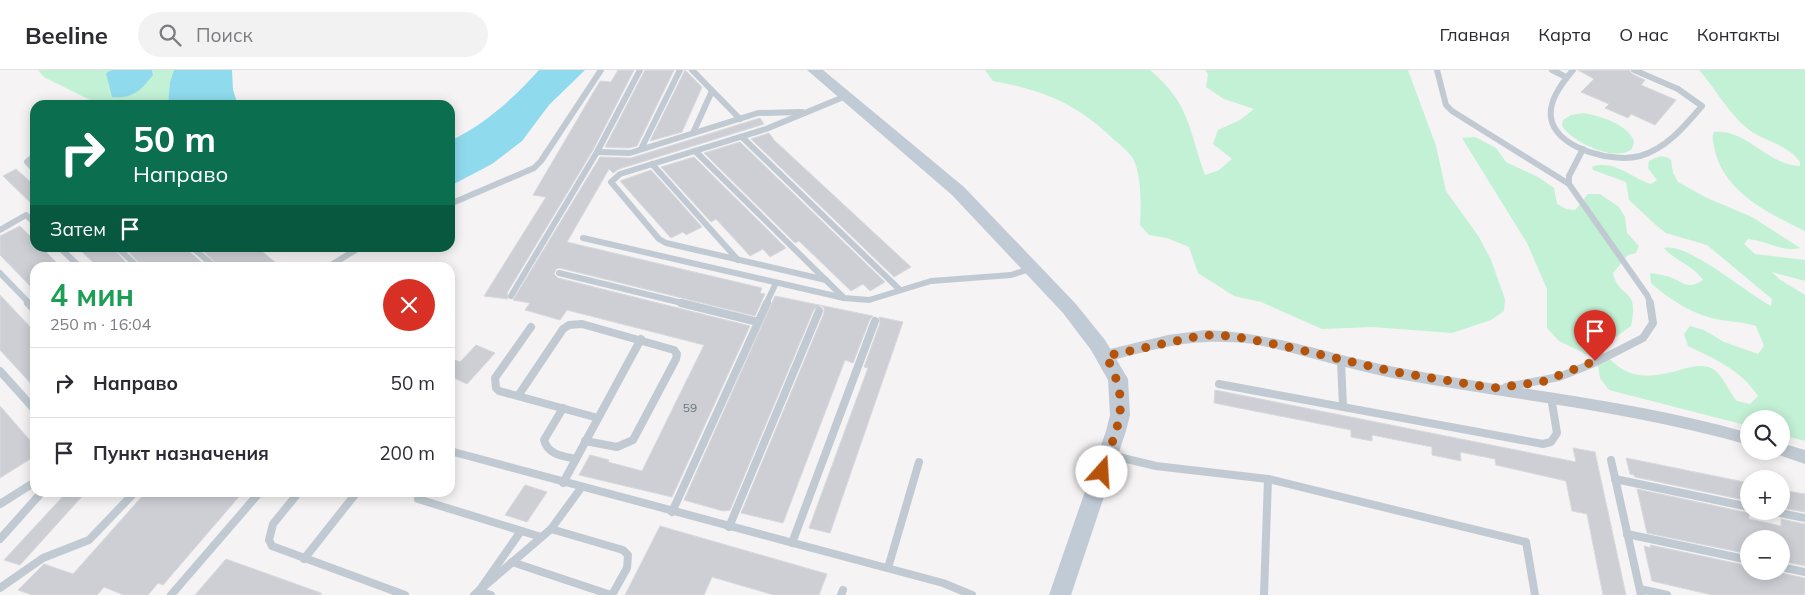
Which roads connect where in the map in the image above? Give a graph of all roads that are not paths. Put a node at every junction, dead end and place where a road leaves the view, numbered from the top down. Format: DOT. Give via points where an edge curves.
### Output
graph roads {
  1 [pos="601,70"];
  2 [pos="640,70"];
  3 [pos="680,70"];
  4 [pos="692,70"];
  5 [pos="814,70"];
  6 [pos="1436,70"];
  7 [pos="1552,70"];
  8 [pos="1573,70"];
  9 [pos="1634,70"];
  10 [pos="1566,77"];
  11 [pos="712,91"];
  12 [pos="846,96"];
  13 [pos="806,112"];
  14 [pos="740,119"];
  15 [pos="694,133"];
  16 [pos="742,137"];
  17 [pos="641,149"];
  18 [pos="1583,149"];
  19 [pos="695,151"];
  20 [pos="597,152"];
  21 [pos="652,164"];
  22 [pos="1569,184"];
  23 [pos="455,202"];
  24 [pos="30,219"];
  25 [pos="0,230"];
  26 [pos="583,238"];
  27 [pos="64,252"];
  28 [pos="122,252"];
  29 [pos="198,252"];
  30 [pos="352,252"];
  31 [pos="738,260"];
  32 [pos="75,262"];
  33 [pos="133,262"];
  34 [pos="209,262"];
  35 [pos="336,262"];
  36 [pos="1033,268"];
  37 [pos="0,273"];
  38 [pos="559,273"];
  39 [pos="826,280"];
  40 [pos="776,283"];
  41 [pos="900,290"];
  42 [pos="511,296"];
  43 [pos="844,298"];
  44 [pos="30,305"];
  45 [pos="819,311"];
  46 [pos="875,321"];
  47 [pos="758,322"];
  48 [pos="531,327"];
  49 [pos="640,339"];
  50 [pos="1106,356"];
  51 [pos="1341,361"];
  52 [pos="0,372"];
  53 [pos="1218,384"];
  54 [pos="1493,388"];
  55 [pos="518,396"];
  56 [pos="1551,397"];
  57 [pos="30,405"];
  58 [pos="1343,407"];
  59 [pos="564,408"];
  60 [pos="598,418"];
  61 [pos="1740,436"];
  62 [pos="586,441"];
  63 [pos="455,452"];
  64 [pos="1790,452"];
  65 [pos="1107,455"];
  66 [pos="1805,456"];
  67 [pos="576,459"];
  68 [pos="1611,460"];
  69 [pos="919,462"];
  70 [pos="1268,479"];
  71 [pos="1615,479"];
  72 [pos="563,483"];
  73 [pos="30,485"];
  74 [pos="581,488"];
  75 [pos="38,497"];
  76 [pos="130,497"];
  77 [pos="256,497"];
  78 [pos="295,497"];
  79 [pos="353,497"];
  80 [pos="418,499"];
  81 [pos="0,504"];
  82 [pos="1740,505"];
  83 [pos="672,512"];
  84 [pos="1790,515"];
  85 [pos="1805,518"];
  86 [pos="729,527"];
  87 [pos="551,529"];
  88 [pos="521,531"];
  89 [pos="1627,534"];
  90 [pos="541,537"];
  91 [pos="0,539"];
  92 [pos="792,543"];
  93 [pos="1740,558"];
  94 [pos="304,559"];
  95 [pos="512,562"];
  96 [pos="888,568"];
  97 [pos="1790,569"];
  98 [pos="1805,572"];
  99 [pos="0,588"];
  100 [pos="1640,592"];
  101 [pos="476,593"];
  102 [pos="170,595"];
  103 [pos="405,595"];
  104 [pos="491,595"];
  105 [pos="612,595"];
  106 [pos="972,595"];
  107 [pos="1060,595"];
  108 [pos="1264,595"];
  109 [pos="1535,595"];
  110 [pos="1668,595"];
  1 -- 23 [label="lane" via="534,168"];
  2 -- 20 [label="lane"];
  3 -- 17 [label="lane"];
  4 -- 11 [label="lane"];
  5 -- 12 [label="street"];
  6 -- 22 [label="lane" via="1446,105 1452,111"];
  7 -- 10 [label="lane"];
  8 -- 10 [label="lane"];
  9 -- 18 [label="lane" via="1683,91 1702,106 1670,141 1640,156 1616,158"];
  10 -- 18 [label="lane" via="1556,96 1553,124 1565,138"];
  11 -- 14 [label="lane"];
  11 -- 15 [label="lane"];
  12 -- 13 [label="lane"];
  12 -- 36 [label="street" via="958,192"];
  13 -- 14 [label="lane" via="765,112"];
  13 -- 16 [label="lane"];
  14 -- 15 [label="lane"];
  15 -- 17 [label="lane"];
  16 -- 19 [label="lane"];
  16 -- 41 [label="lane"];
  17 -- 20 [label="lane" via="618,154"];
  18 -- 22 [label="lane" via="1569,176"];
  19 -- 21 [label="lane"];
  19 -- 39 [label="lane"];
  20 -- 42 [label="lane"];
  21 -- 31 [label="lane"];
  21 -- 31 [label="lane" via="620,174 611,182 659,239"];
  22 -- 54 [label="lane" via="1647,295 1652,305 1654,324 1643,338 1557,378 1522,386"];
  24 -- 25 [label="lane" via="26,215"];
  26 -- 40 [label="lane"];
  27 -- 32 [label="lane"];
  28 -- 33 [label="lane"];
  29 -- 34 [label="lane"];
  30 -- 35 [label="lane"];
  31 -- 39 [label="lane"];
  36 -- 41 [label="lane" via="1011,275 931,280"];
  36 -- 50 [label="street"];
  37 -- 44 [label="lane"];
  38 -- 47 [label="lane"];
  39 -- 43 [label="lane"];
  40 -- 43 [label="lane"];
  40 -- 47 [label="lane"];
  41 -- 43 [label="lane" via="869,300"];
  45 -- 86 [label="lane"];
  46 -- 92 [label="lane"];
  47 -- 83 [label="lane"];
  48 -- 55 [label="lane" via="493,383 499,391"];
  49 -- 55 [label="lane" via="582,324 569,325 563,329"];
  49 -- 60 [label="lane"];
  49 -- 62 [label="lane" via="670,347 677,354 633,440 628,445 613,448"];
  50 -- 51 [label="street" via="1204,335 1268,342"];
  50 -- 65 [label="street" via="1118,379 1120,398 1120,415"];
  51 -- 54 [label="street"];
  51 -- 58 [label="lane"];
  52 -- 57 [label="lane"];
  53 -- 58 [label="lane"];
  54 -- 56 [label="street"];
  55 -- 59 [label="lane"];
  56 -- 58 [label="lane" via="1559,434 1552,443 1543,444"];
  56 -- 61 [label="street" via="1659,414"];
  59 -- 60 [label="lane"];
  59 -- 67 [label="lane" via="544,445 551,452"];
  60 -- 62 [label="lane"];
  62 -- 67 [label="lane"];
  63 -- 72 [label="lane"];
  64 -- 66 [label="street"];
  65 -- 70 [label="lane" via="1156,466"];
  65 -- 107 [label="street"];
  67 -- 72 [label="lane"];
  68 -- 71 [label="lane"];
  69 -- 96 [label="lane"];
  70 -- 108 [label="lane"];
  70 -- 109 [label="lane" via="1526,542"];
  71 -- 82 [label="lane"];
  71 -- 89 [label="lane"];
  72 -- 74 [label="lane"];
  73 -- 81 [label="lane"];
  74 -- 83 [label="lane"];
  74 -- 87 [label="lane"];
  75 -- 91 [label="lane"];
  76 -- 99 [label="lane" via="89,540 42,558"];
  77 -- 102 [label="lane"];
  78 -- 94 [label="lane" via="273,524 269,540 279,550"];
  79 -- 94 [label="lane"];
  80 -- 88 [label="lane"];
  83 -- 86 [label="lane"];
  84 -- 85 [label="lane"];
  86 -- 92 [label="lane"];
  87 -- 90 [label="lane"];
  87 -- 105 [label="lane" via="623,550 628,555 626,568"];
  88 -- 90 [label="lane"];
  88 -- 101 [label="lane"];
  89 -- 93 [label="lane"];
  89 -- 100 [label="lane"];
  90 -- 95 [label="lane"];
  92 -- 96 [label="lane"];
  94 -- 103 [label="lane"];
  95 -- 101 [label="lane"];
  95 -- 105 [label="lane"];
  96 -- 106 [label="lane"];
  97 -- 98 [label="lane"];
  100 -- 110 [label="lane"];
  101 -- 104 [label="lane"];
}
